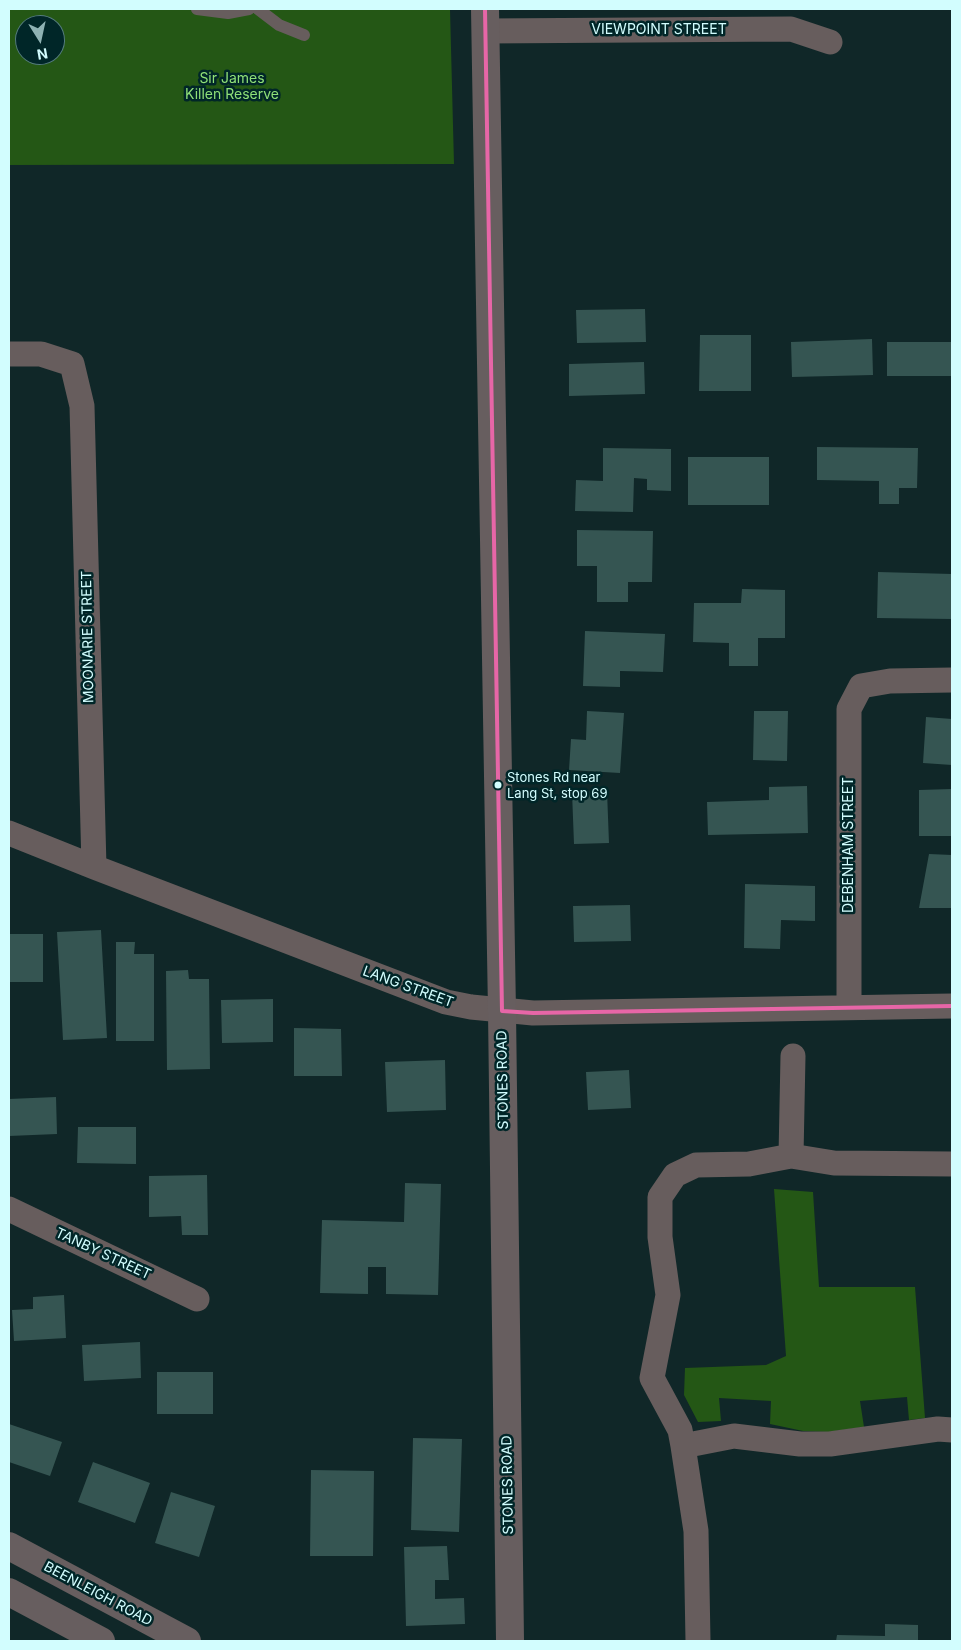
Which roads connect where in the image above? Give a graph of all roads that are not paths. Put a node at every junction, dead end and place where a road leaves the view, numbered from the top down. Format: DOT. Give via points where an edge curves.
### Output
graph roads {
  1 [pos="197,9"];
  2 [pos="249,9"];
  3 [pos="258,9"];
  4 [pos="485,20"];
  5 [pos="304,35"];
  6 [pos="830,42"];
  7 [pos="9,354"];
  8 [pos="952,680"];
  9 [pos="9,833"];
  10 [pos="94,867"];
  11 [pos="952,1006"];
  12 [pos="849,1007"];
  13 [pos="502,1010"];
  14 [pos="793,1056"];
  15 [pos="791,1156"];
  16 [pos="952,1164"];
  17 [pos="9,1210"];
  18 [pos="197,1299"];
  19 [pos="952,1430"];
  20 [pos="683,1446"];
  21 [pos="9,1546"];
  22 [pos="9,1592"];
  23 [pos="102,1641"];
  24 [pos="187,1641"];
  25 [pos="510,1641"];
  26 [pos="698,1641"];
  1 -- 2 [label="lane" via="228,13"];
  3 -- 5 [label="lane" via="279,25"];
  4 -- 6 [label="street, VIEWPOINT STREET" via="791,29"];
  4 -- 13 [label="street, STONES ROAD"];
  7 -- 10 [label="street, MOONARIE STREET" via="40,354 72,364 82,406"];
  8 -- 12 [label="street, DEBENHAM STREET" via="890,681 861,686 849,708"];
  9 -- 10 [label="street, LANG STREET"];
  10 -- 13 [label="street, LANG STREET" via="446,1002"];
  11 -- 12 [label="street, LANG STREET"];
  12 -- 13 [label="street, LANG STREET" via="533,1013"];
  13 -- 25 [label="street, STONES ROAD"];
  14 -- 15 [label="street"];
  15 -- 16 [label="street" via="834,1163"];
  15 -- 20 [label="street" via="749,1164 696,1165 675,1176 660,1197 660,1237 668,1295 652,1378 680,1430"];
  17 -- 18 [label="street, TANBY STREET"];
  19 -- 20 [label="street" via="938,1429 830,1444 734,1436"];
  20 -- 26 [label="street" via="696,1532"];
  21 -- 24 [label="street, BEENLEIGH ROAD"];
  22 -- 23 [label="street"];
}
